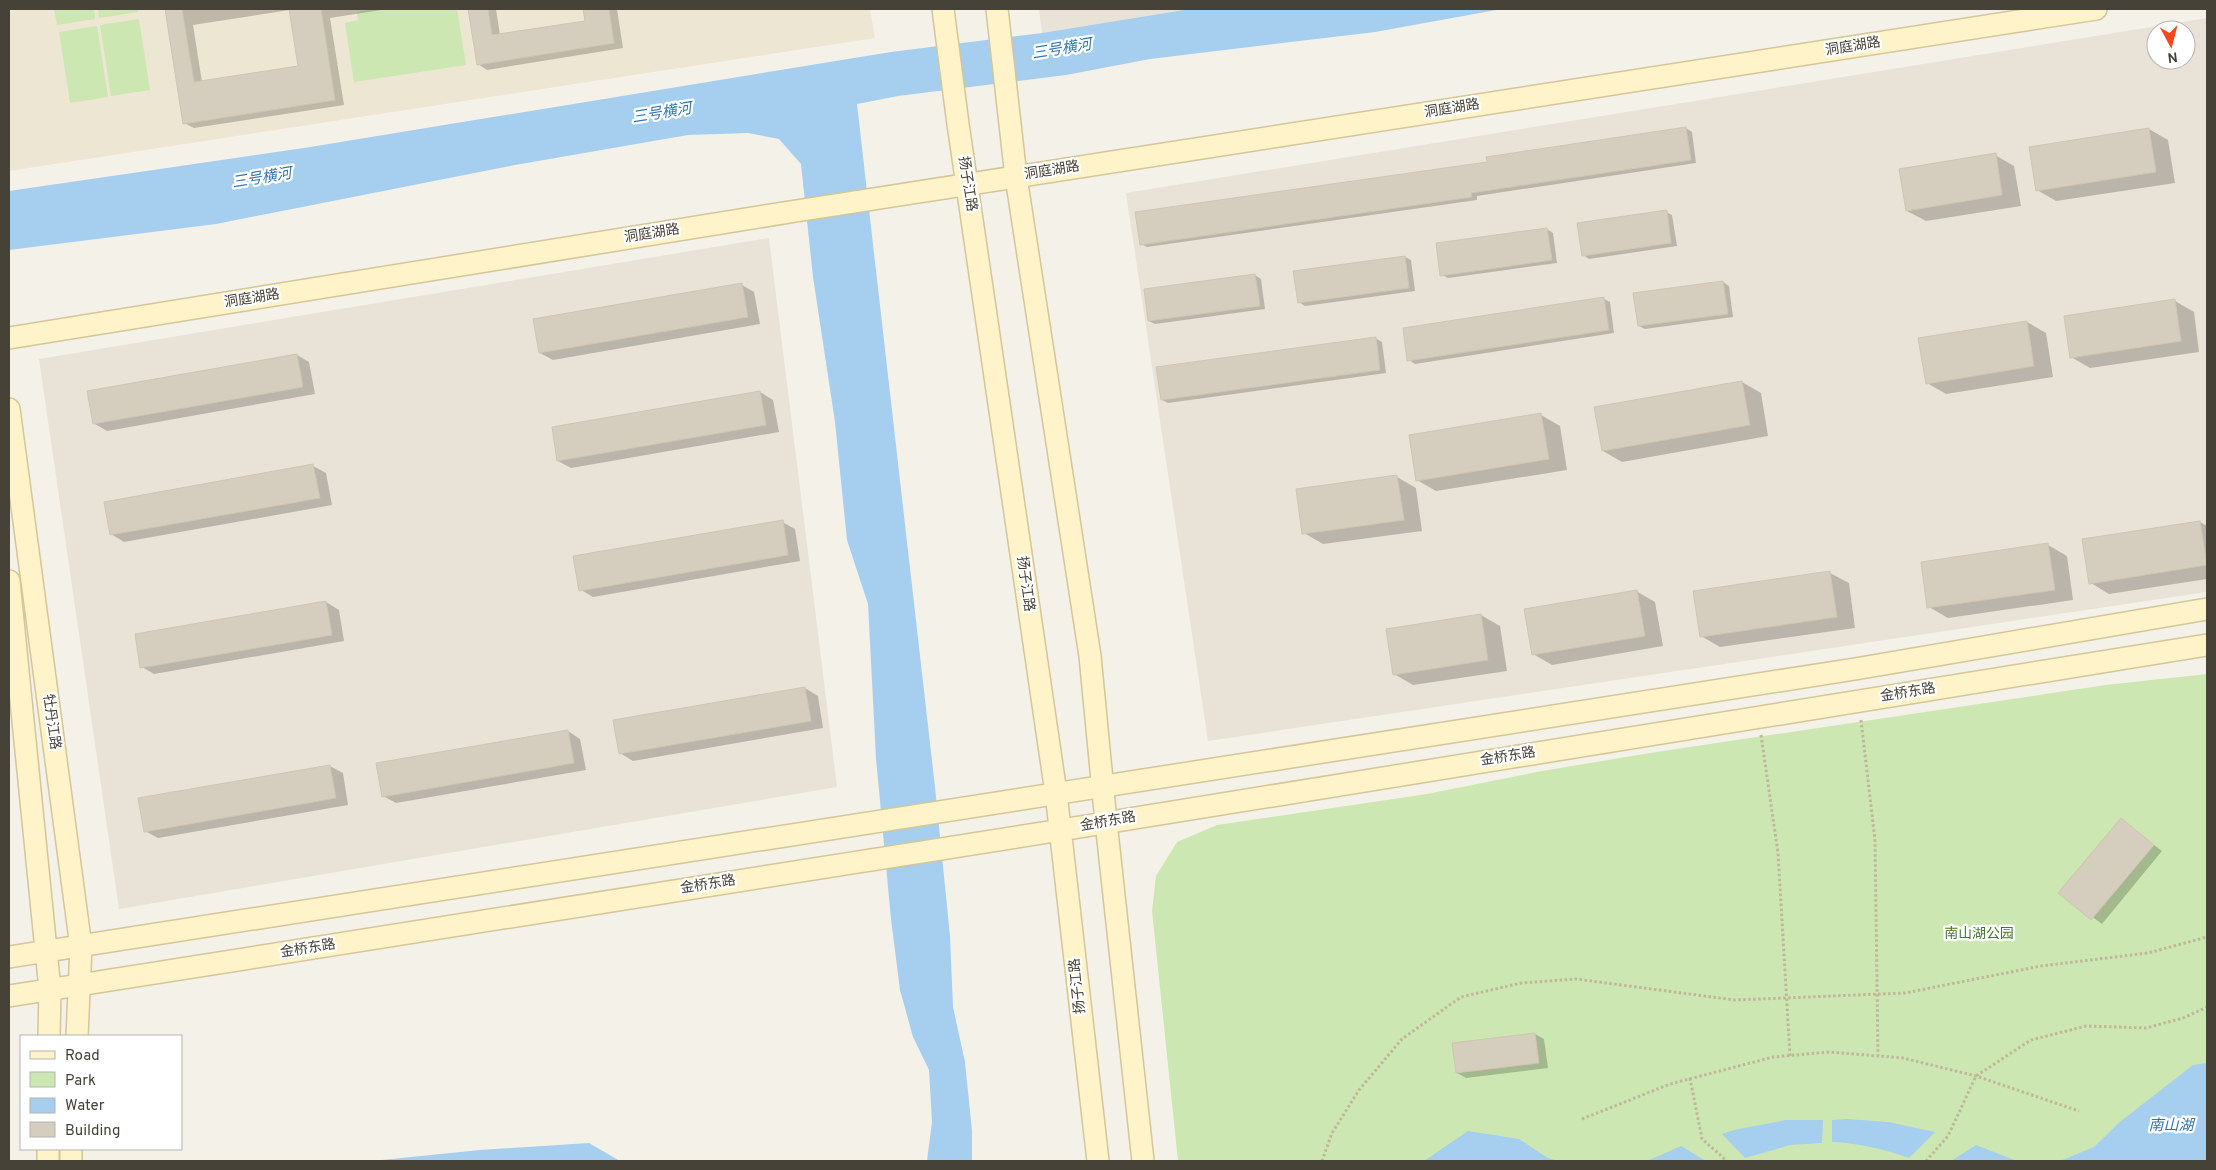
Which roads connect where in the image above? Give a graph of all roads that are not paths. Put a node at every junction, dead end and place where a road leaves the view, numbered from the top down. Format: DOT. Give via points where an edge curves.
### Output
graph roads {
  1 [pos="943,9"];
  2 [pos="2096,9"];
  3 [pos="998,17"];
  4 [pos="1016,177"];
  5 [pos="967,185"];
  6 [pos="9,338"];
  7 [pos="9,409"];
  8 [pos="9,581"];
  9 [pos="2207,609"];
  10 [pos="2207,645"];
  11 [pos="1102,786"];
  12 [pos="1056,794"];
  13 [pos="1106,822"];
  14 [pos="1060,830"];
  15 [pos="81,947"];
  16 [pos="46,952"];
  17 [pos="9,957"];
  18 [pos="80,986"];
  19 [pos="50,990"];
  20 [pos="9,996"];
  21 [pos="49,1035"];
  22 [pos="77,1035"];
  23 [pos="1098,1161"];
  24 [pos="1143,1161"];
  1 -- 5 [label="street, 扬子江路"];
  2 -- 4 [label="street, 洞庭湖路"];
  3 -- 4 [label="street"];
  4 -- 5 [label="street, 洞庭湖路"];
  4 -- 11 [label="street" via="1090,656"];
  5 -- 6 [label="street, 洞庭湖路"];
  5 -- 12 [label="street, 扬子江路"];
  7 -- 15 [label="street, 牡丹江路"];
  8 -- 16 [label="street, 牡丹江路"];
  9 -- 11 [label="street" via="1855,669"];
  10 -- 13 [label="street, 金桥东路"];
  11 -- 12 [label="street"];
  11 -- 13 [label="street"];
  12 -- 14 [label="street, 扬子江路"];
  12 -- 15 [label="street"];
  13 -- 14 [label="street, 金桥东路"];
  13 -- 24 [label="street"];
  14 -- 18 [label="street, 金桥东路"];
  14 -- 23 [label="street, 扬子江路"];
  15 -- 16 [label="street"];
  15 -- 18 [label="street, 牡丹江路"];
  16 -- 17 [label="street"];
  16 -- 19 [label="street, 牡丹江路"];
  18 -- 19 [label="street, 金桥东路"];
  18 -- 22 [label="street, 牡丹江路"];
  19 -- 20 [label="street, 金桥东路"];
  19 -- 21 [label="street, 牡丹江路"];
}
